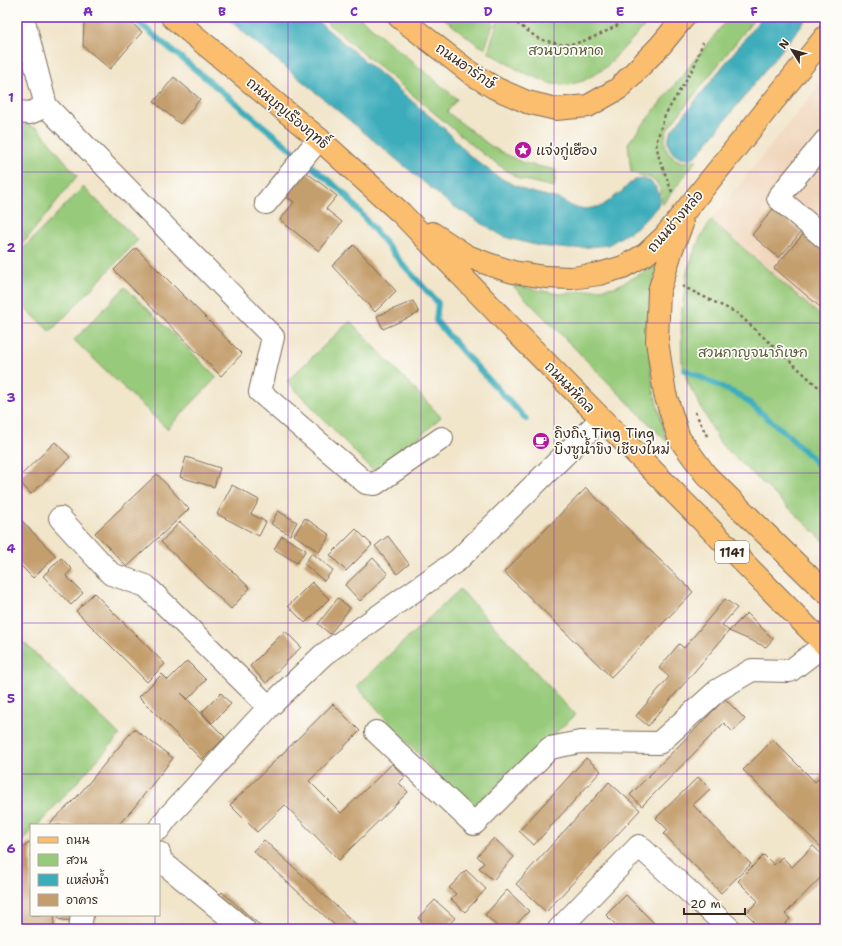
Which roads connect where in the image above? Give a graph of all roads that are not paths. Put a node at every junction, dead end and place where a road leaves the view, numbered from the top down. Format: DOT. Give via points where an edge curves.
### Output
graph roads {
  1 [pos="23,17"];
  2 [pos="172,17"];
  3 [pos="399,17"];
  4 [pos="684,17"];
  5 [pos="825,37"];
  6 [pos="46,106"];
  7 [pos="17,112"];
  8 [pos="319,139"];
  9 [pos="825,141"];
  10 [pos="681,202"];
  11 [pos="266,203"];
  12 [pos="401,213"];
  13 [pos="825,238"];
  14 [pos="600,419"];
  15 [pos="442,438"];
  16 [pos="60,518"];
  17 [pos="825,592"];
  18 [pos="825,645"];
  19 [pos="269,707"];
  20 [pos="376,732"];
  21 [pos="160,828"];
  22 [pos="160,856"];
  23 [pos="82,916"];
  24 [pos="236,926"];
  25 [pos="80,929"];
  26 [pos="559,929"];
  27 [pos="730,929"];
  1 -- 6 [label="street"];
  2 -- 8 [label="main road, ถนนบุญเรืองฤทธิ์"];
  3 -- 4 [label="main road, ถนนอารักษ์" via="472,74 495,88 527,102 556,108 588,106 618,89"];
  5 -- 10 [label="main road, ถนนช่างหล่อ"];
  6 -- 7 [label="street" via="30,113"];
  6 -- 15 [label="street" via="273,337 260,392 366,483 375,484"];
  8 -- 11 [label="street"];
  8 -- 12 [label="main road, ถนนบุญเรืองฤทธิ์"];
  9 -- 13 [label="street" via="778,198"];
  10 -- 12 [label="main road, ถนนช่างหล่อ" via="665,236 646,254 623,267 572,278 513,272 467,256"];
  10 -- 17 [label="main road, 1141" via="672,249 659,291 657,341 665,394 679,438 706,474"];
  12 -- 14 [label="main road, ถนนมหิดล"];
  14 -- 18 [label="main road, ถนนมหิดล / 1141"];
  14 -- 19 [label="street" via="458,560 323,655"];
  16 -- 19 [label="street" via="111,574 146,586"];
  18 -- 20 [label="street" via="790,671 752,670 718,690 659,743 580,742 550,748 474,824"];
  19 -- 21 [label="street"];
  22 -- 24 [label="street" via="161,861"];
  23 -- 25 [label="street"];
  26 -- 27 [label="street" via="639,846"];
}
